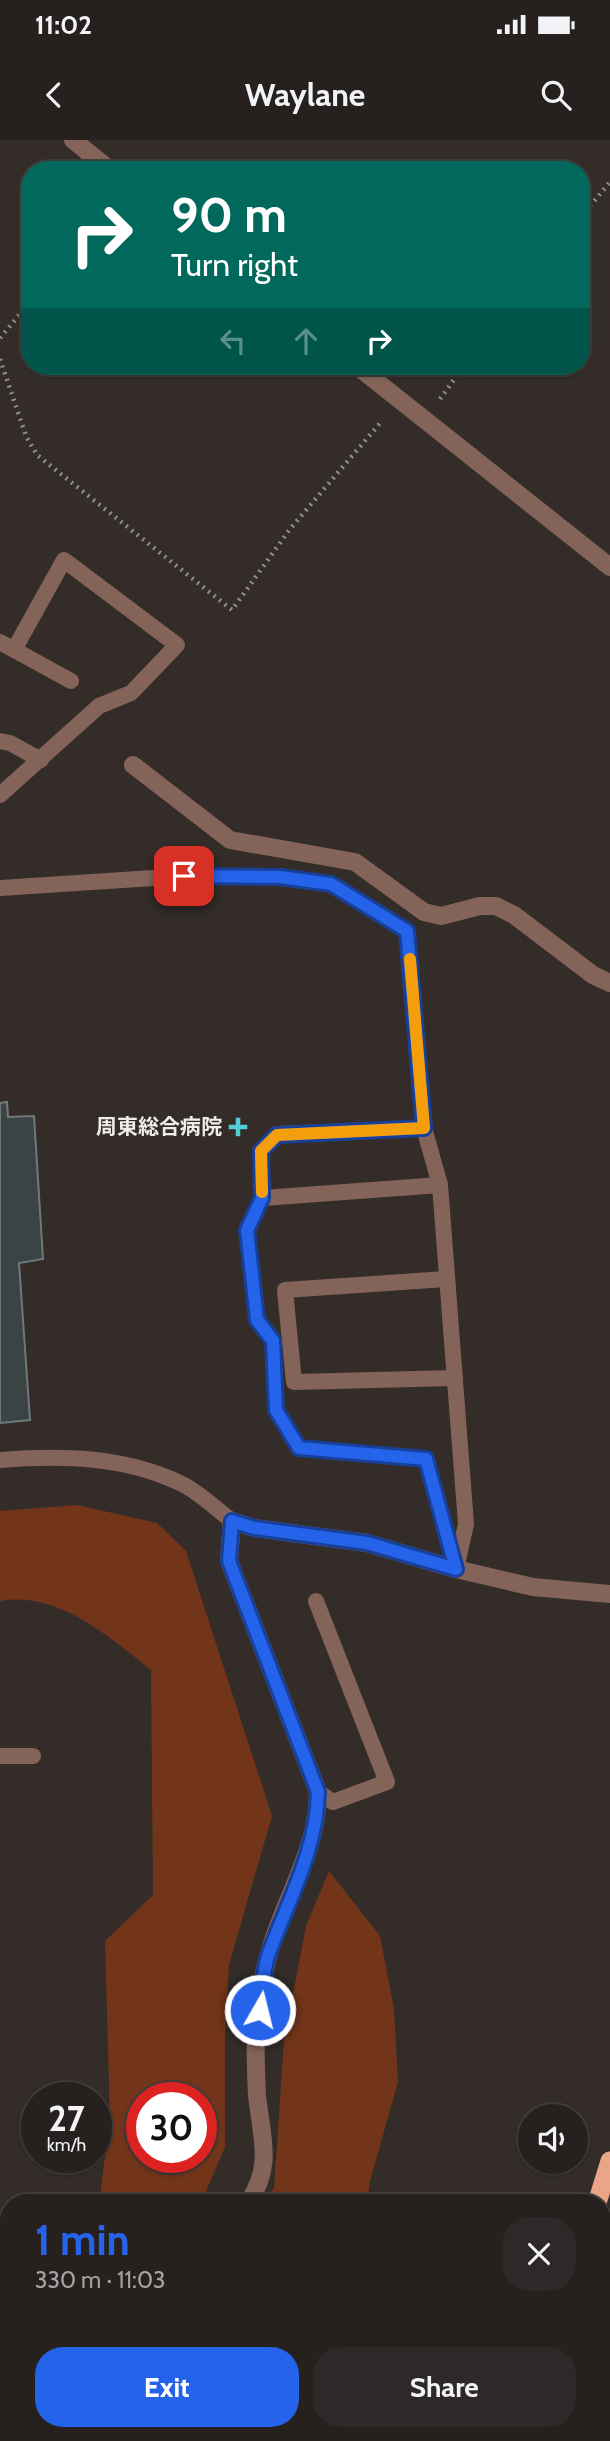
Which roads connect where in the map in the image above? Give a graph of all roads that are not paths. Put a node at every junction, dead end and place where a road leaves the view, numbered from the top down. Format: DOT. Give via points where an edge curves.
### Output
graph roads {
  1 [pos="73,140"];
  2 [pos="99,161"];
  3 [pos="368,375"];
  4 [pos="610,567"];
  5 [pos="8,645"];
  6 [pos="71,681"];
  7 [pos="0,741"];
  8 [pos="41,760"];
  9 [pos="134,765"];
  10 [pos="0,795"];
  11 [pos="0,887"];
  12 [pos="610,983"];
  13 [pos="424,1128"];
  14 [pos="440,1185"];
  15 [pos="262,1198"];
  16 [pos="446,1279"];
  17 [pos="454,1378"];
  18 [pos="0,1460"];
  19 [pos="232,1521"];
  20 [pos="456,1569"];
  21 [pos="610,1594"];
  22 [pos="316,1601"];
  23 [pos="0,1756"];
  24 [pos="33,1756"];
  25 [pos="318,1792"];
  26 [pos="610,2161"];
  27 [pos="254,2194"];
  28 [pos="600,2194"];
  1 -- 2 [label="street"];
  3 -- 4 [label="street"];
  5 -- 6 [label="lane"];
  5 -- 8 [label="lane" via="64,561 177,645 131,693 99,706"];
  7 -- 8 [label="lane"];
  8 -- 10 [label="lane"];
  9 -- 12 [label="street" via="230,840 355,862 424,912 441,916 496,906"];
  11 -- 13 [label="lane" via="184,876 280,877 331,884 407,931"];
  13 -- 14 [label="lane"];
  13 -- 15 [label="lane" via="277,1135 261,1151"];
  14 -- 15 [label="lane"];
  14 -- 16 [label="lane"];
  15 -- 20 [label="lane" via="247,1230 257,1320 273,1341 276,1410 299,1448 426,1459"];
  16 -- 17 [label="lane"];
  16 -- 17 [label="lane" via="285,1290 294,1382"];
  17 -- 20 [label="lane" via="466,1524"];
  18 -- 19 [label="lane" via="100,1458 181,1483"];
  19 -- 20 [label="street" via="367,1543"];
  19 -- 25 [label="street" via="229,1561"];
  20 -- 21 [label="street" via="533,1587"];
  22 -- 25 [label="lane" via="387,1782 333,1802"];
  23 -- 24 [label="lane"];
  25 -- 27 [label="street" via="311,1840 267,1959 256,2034 257,2095 266,2150"];
  26 -- 28 [label="highway"];
}
